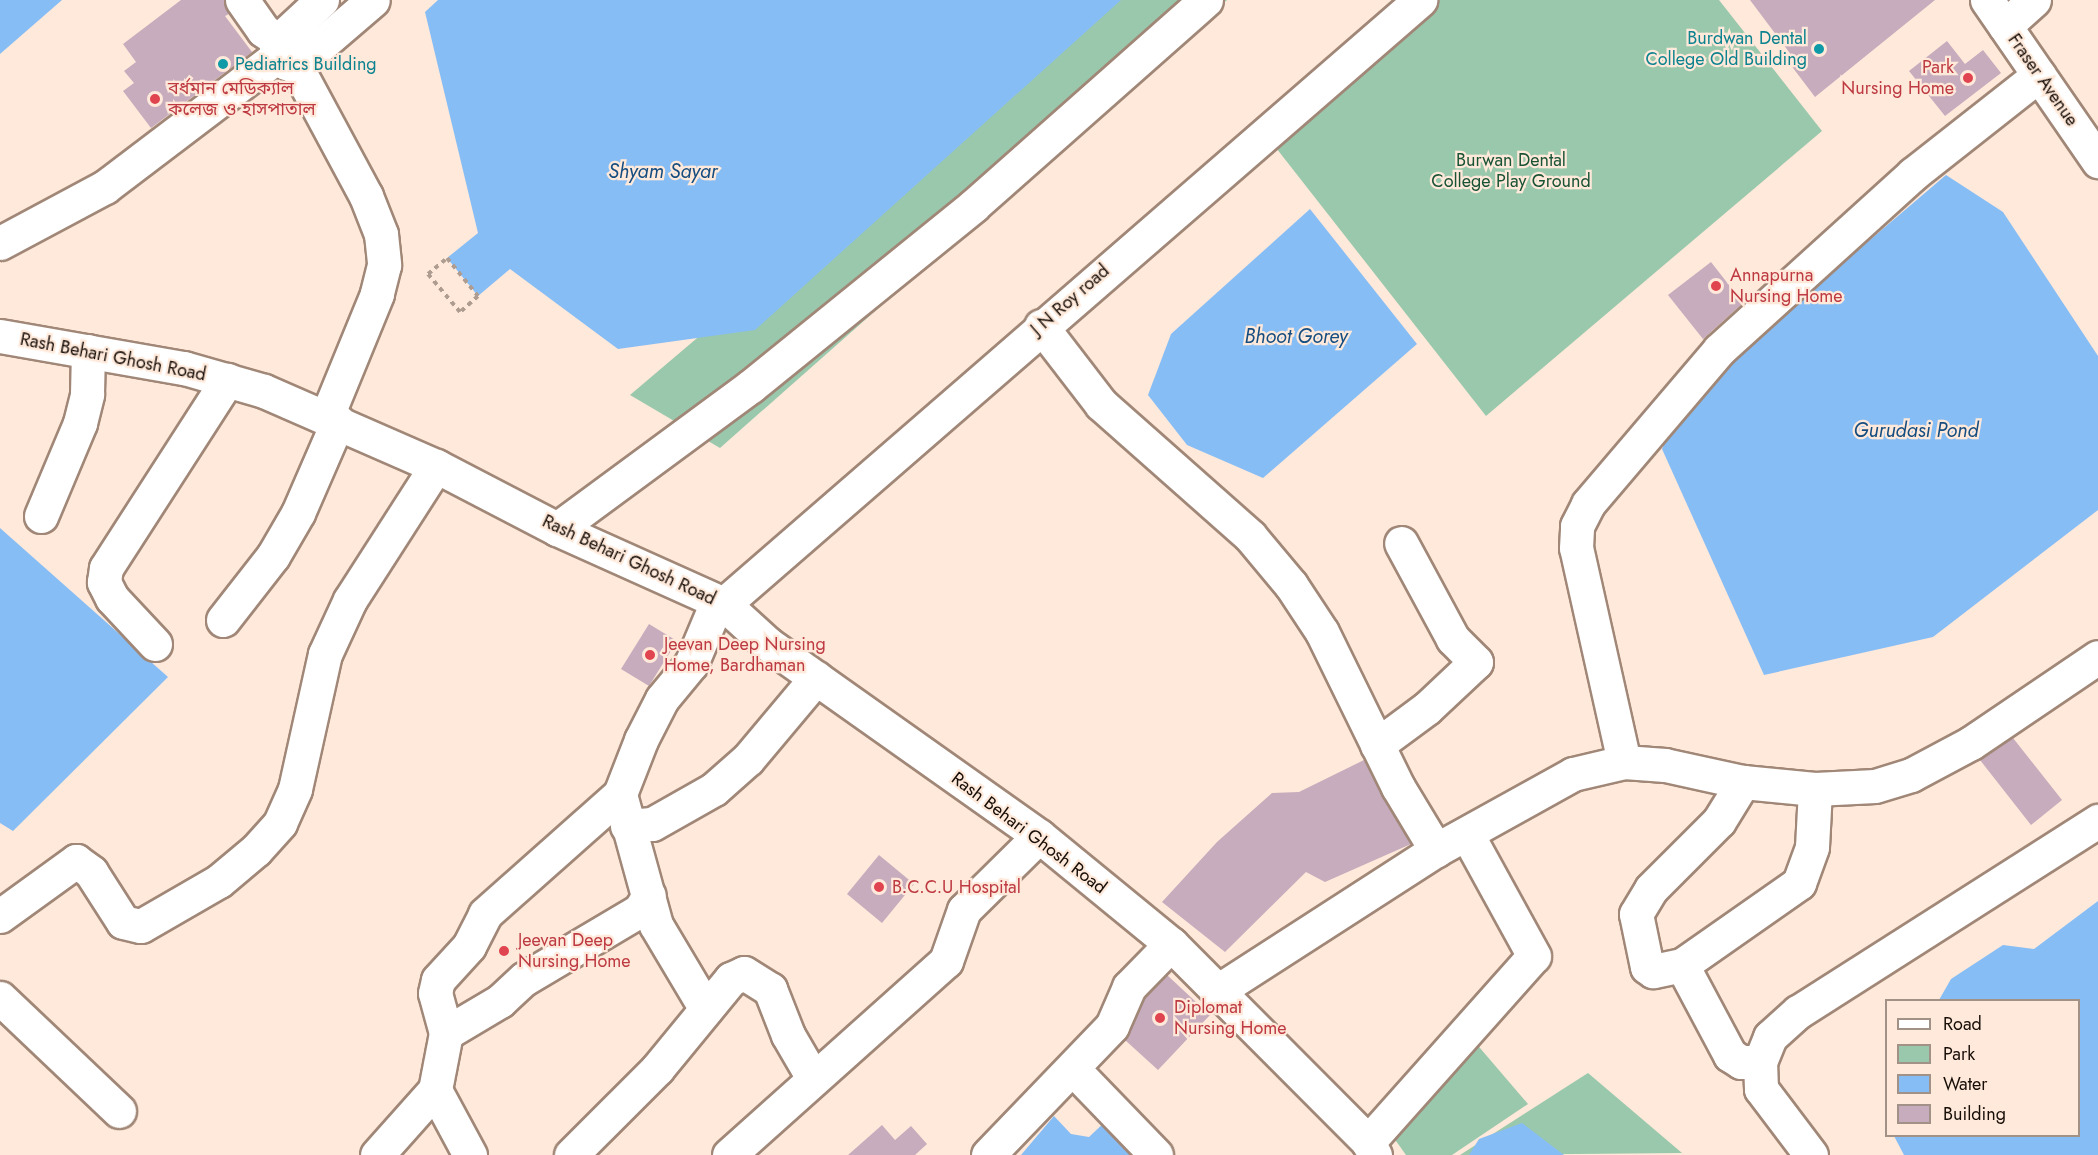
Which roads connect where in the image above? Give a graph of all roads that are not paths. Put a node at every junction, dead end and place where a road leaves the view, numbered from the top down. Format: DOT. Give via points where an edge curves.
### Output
graph roads {
  1 [pos="242,0"];
  2 [pos="322,0"];
  3 [pos="373,0"];
  4 [pos="1206,0"];
  5 [pos="1420,0"];
  6 [pos="2034,0"];
  7 [pos="1996,13"];
  8 [pos="284,54"];
  9 [pos="2039,75"];
  10 [pos="2098,161"];
  11 [pos="0,243"];
  12 [pos="1041,326"];
  13 [pos="0,336"];
  14 [pos="88,351"];
  15 [pos="227,380"];
  16 [pos="333,419"];
  17 [pos="436,465"];
  18 [pos="41,516"];
  19 [pos="557,529"];
  20 [pos="1401,543"];
  21 [pos="721,603"];
  22 [pos="223,620"];
  23 [pos="155,644"];
  24 [pos="2098,657"];
  25 [pos="816,678"];
  26 [pos="1377,745"];
  27 [pos="1624,762"];
  28 [pos="1743,782"];
  29 [pos="1815,789"];
  30 [pos="620,794"];
  31 [pos="2098,821"];
  32 [pos="627,826"];
  33 [pos="1467,834"];
  34 [pos="1039,836"];
  35 [pos="1436,850"];
  36 [pos="649,895"];
  37 [pos="0,916"];
  38 [pos="1171,944"];
  39 [pos="1682,966"];
  40 [pos="1219,990"];
  41 [pos="0,998"];
  42 [pos="706,1009"];
  43 [pos="446,1033"];
  44 [pos="1760,1062"];
  45 [pos="1074,1070"];
  46 [pos="813,1078"];
  47 [pos="435,1090"];
  48 [pos="119,1111"];
  49 [pos="1372,1148"];
  50 [pos="376,1155"];
  51 [pos="470,1155"];
  52 [pos="571,1155"];
  53 [pos="729,1155"];
  54 [pos="988,1155"];
  55 [pos="1156,1155"];
  56 [pos="1811,1155"];
  1 -- 8 [label="street"];
  2 -- 8 [label="street"];
  3 -- 8 [label="street"];
  4 -- 19 [label="street" via="973,207 751,386"];
  5 -- 12 [label="street, J N Roy road"];
  6 -- 7 [label="street"];
  7 -- 9 [label="street, Fraser Avenue"];
  8 -- 11 [label="street" via="105,187"];
  8 -- 16 [label="street" via="381,234 384,265 377,294"];
  9 -- 10 [label="street, Fraser Avenue"];
  9 -- 27 [label="street" via="1913,174 1719,351 1588,504 1577,526 1576,548"];
  12 -- 21 [label="street, J N Roy road"];
  12 -- 26 [label="street" via="1101,404 1250,536 1291,585 1322,632"];
  13 -- 14 [label="street, Rash Behari Ghosh Road"];
  14 -- 15 [label="street, Rash Behari Ghosh Road"];
  14 -- 18 [label="street" via="87,394 80,423"];
  15 -- 16 [label="street, Rash Behari Ghosh Road"];
  15 -- 23 [label="street" via="106,568 104,582 112,598"];
  16 -- 17 [label="street, Rash Behari Ghosh Road"];
  16 -- 22 [label="street" via="298,513 273,556"];
  17 -- 19 [label="street, Rash Behari Ghosh Road"];
  17 -- 37 [label="street" via="350,600 325,654 295,789 280,823 256,850 219,881 141,926 123,922 91,872 76,861"];
  19 -- 21 [label="street, Rash Behari Ghosh Road"];
  20 -- 26 [label="street" via="1453,639 1476,662 1427,708"];
  21 -- 25 [label="street, Rash Behari Ghosh Road" via="768,644"];
  21 -- 30 [label="street" via="691,664 662,699"];
  24 -- 29 [label="street" via="1971,743 1911,775 1849,790"];
  25 -- 32 [label="street" via="748,759 714,789 652,824"];
  25 -- 34 [label="street, Rash Behari Ghosh Road"];
  26 -- 35 [label="street"];
  27 -- 28 [label="street" via="1665,765"];
  27 -- 33 [label="street" via="1573,774"];
  28 -- 29 [label="street"];
  28 -- 39 [label="street" via="1719,821 1651,889 1636,914 1642,960 1647,967 1653,970"];
  29 -- 39 [label="street" via="1812,847 1799,883"];
  30 -- 32 [label="street"];
  30 -- 43 [label="street" via="479,921 469,946 438,980 435,993"];
  31 -- 44 [label="street" via="1798,1012 1770,1037"];
  32 -- 36 [label="street"];
  33 -- 35 [label="street"];
  33 -- 49 [label="street" via="1534,956"];
  34 -- 38 [label="street, Rash Behari Ghosh Road"];
  34 -- 46 [label="street" via="964,910 946,961"];
  35 -- 40 [label="street"];
  36 -- 42 [label="street" via="656,925"];
  36 -- 43 [label="street" via="640,910 524,979 500,1001"];
  38 -- 40 [label="street, Rash Behari Ghosh Road"];
  38 -- 45 [label="street" via="1129,987 1118,1017"];
  39 -- 44 [label="street" via="1730,1055 1741,1062"];
  40 -- 49 [label="street, Rash Behari Ghosh Road"];
  41 -- 48 [label="street"];
  42 -- 46 [label="street" via="731,979 744,973 756,977 770,989 793,1046"];
  42 -- 52 [label="street" via="657,1069"];
  43 -- 47 [label="street"];
  44 -- 56 [label="street" via="1761,1089"];
  45 -- 54 [label="street"];
  45 -- 55 [label="street"];
  46 -- 53 [label="street"];
  47 -- 50 [label="street"];
  47 -- 51 [label="street"];
}
